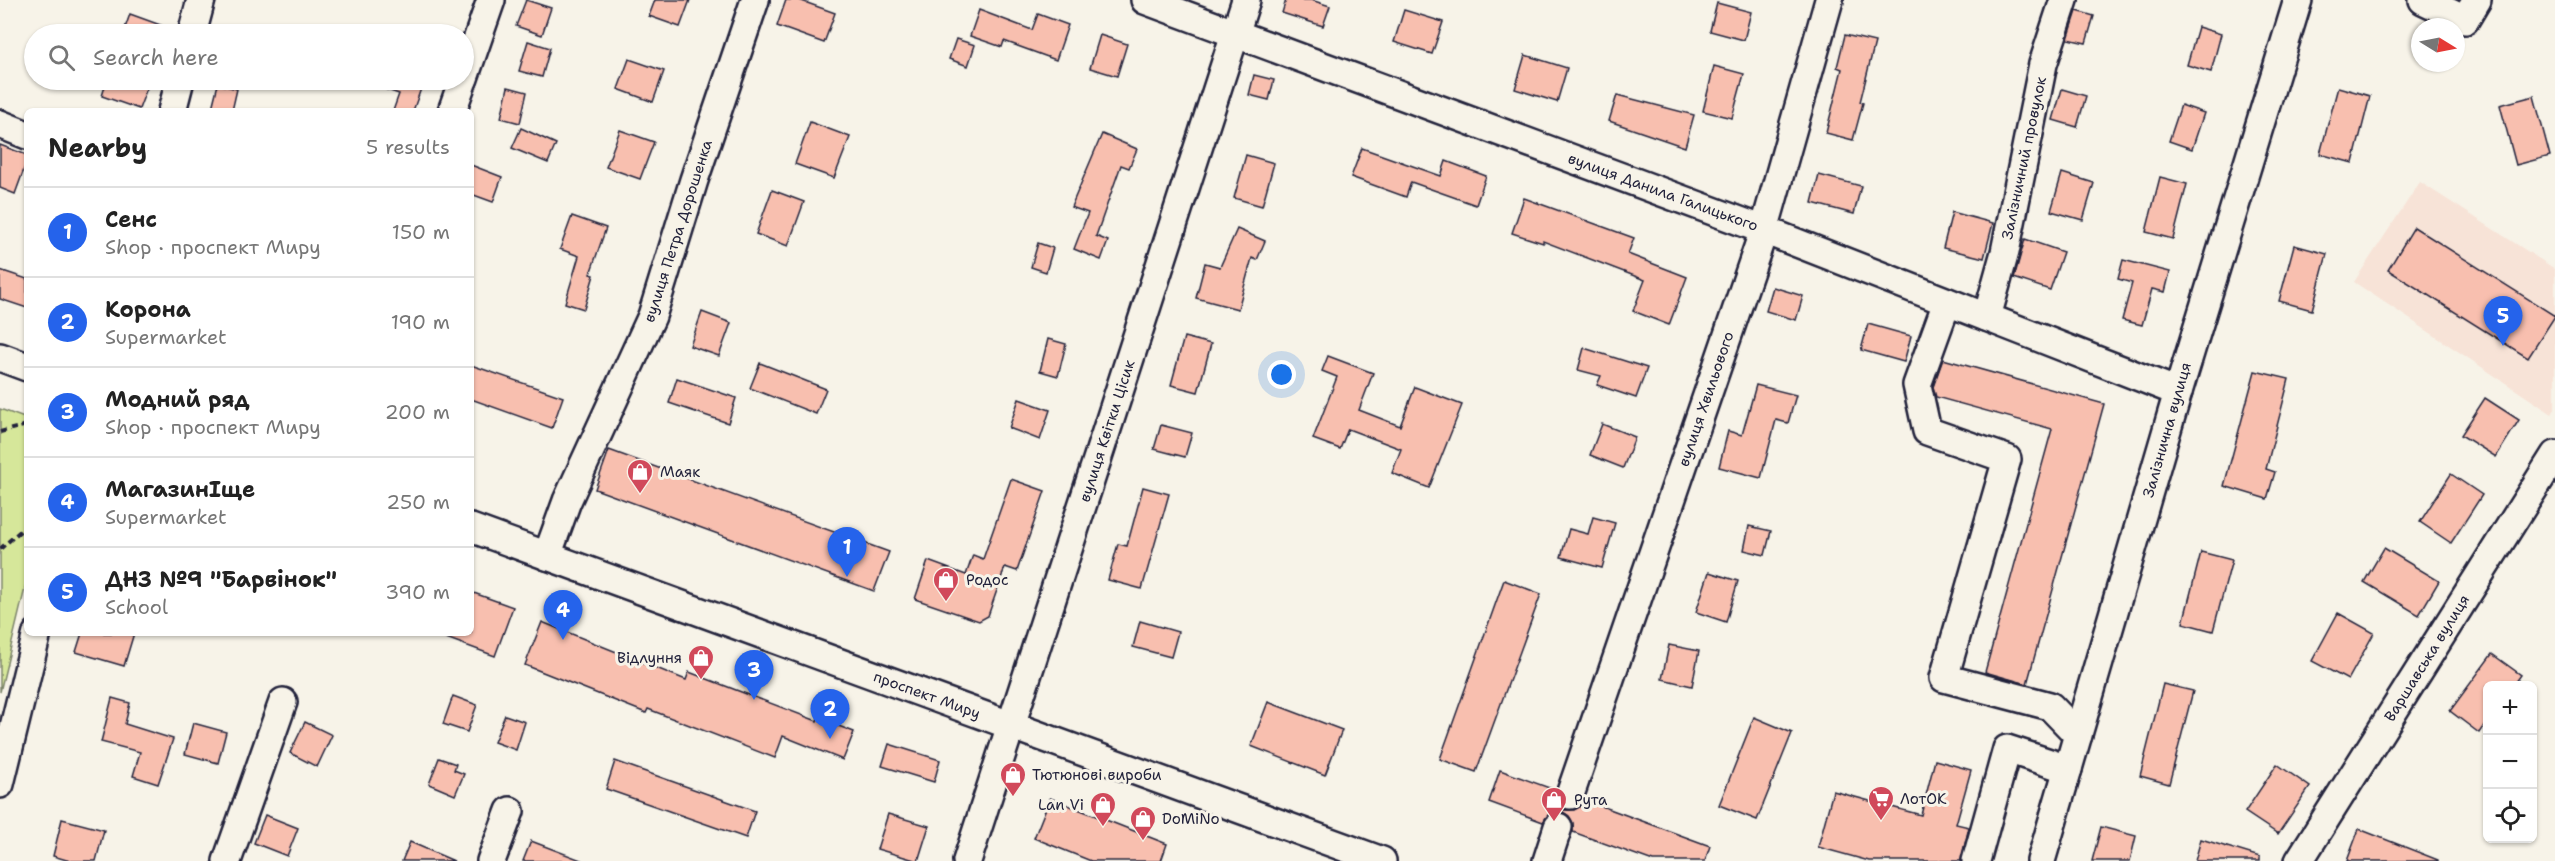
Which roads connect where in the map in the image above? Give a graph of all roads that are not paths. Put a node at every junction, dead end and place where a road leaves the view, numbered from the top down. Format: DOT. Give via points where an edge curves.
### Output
graph roads {
  1 [pos="201,0"];
  2 [pos="491,0"];
  3 [pos="755,0"];
  4 [pos="1145,0"];
  5 [pos="1246,0"];
  6 [pos="1829,0"];
  7 [pos="2064,0"];
  8 [pos="2298,0"];
  9 [pos="2423,0"];
  10 [pos="2477,0"];
  11 [pos="195,24"];
  12 [pos="1236,33"];
  13 [pos="474,48"];
  14 [pos="177,90"];
  15 [pos="459,90"];
  16 [pos="173,108"];
  17 [pos="453,108"];
  18 [pos="0,124"];
  19 [pos="24,134"];
  20 [pos="1764,230"];
  21 [pos="1947,302"];
  22 [pos="1987,317"];
  23 [pos="0,357"];
  24 [pos="24,366"];
  25 [pos="2178,392"];
  26 [pos="2555,455"];
  27 [pos="474,529"];
  28 [pos="547,556"];
  29 [pos="37,636"];
  30 [pos="283,702"];
  31 [pos="1011,726"];
  32 [pos="2078,735"];
  33 [pos="2068,769"];
  34 [pos="0,784"];
  35 [pos="1570,795"];
  36 [pos="510,811"];
  37 [pos="1558,827"];
  38 [pos="227,861"];
  39 [pos="491,861"];
  40 [pos="967,861"];
  41 [pos="1382,861"];
  42 [pos="1547,861"];
  43 [pos="1976,861"];
  44 [pos="2041,861"];
  45 [pos="2299,861"];
  1 -- 11 [label="street"];
  2 -- 13 [label="street"];
  3 -- 28 [label="street, вулиця Петра Дорошенка" via="652,316 567,501"];
  4 -- 12 [label="street, вулиця Данила Галицького"];
  5 -- 12 [label="street, вулиця Квітки Цісик"];
  6 -- 20 [label="street, вулиця Хвильового"];
  7 -- 22 [label="street, Залізничний провулок" via="2043,64 2005,252"];
  8 -- 25 [label="street, Залізнична вулиця"];
  9 -- 10 [label="street" via="2465,20"];
  12 -- 20 [label="street, вулиця Данила Галицького"];
  12 -- 31 [label="street, вулиця Квітки Цісик"];
  14 -- 16 [label="street"];
  15 -- 17 [label="street"];
  18 -- 19 [label="street"];
  20 -- 21 [label="street, вулиця Данила Галицького"];
  20 -- 35 [label="street, вулиця Хвильового"];
  21 -- 22 [label="street, вулиця Данила Галицького"];
  21 -- 32 [label="street" via="1917,385 1927,431 2007,459 1944,678 2050,706"];
  22 -- 25 [label="street, вулиця Данила Галицького"];
  23 -- 24 [label="street"];
  25 -- 32 [label="street, Залізнична вулиця"];
  26 -- 45 [label="street, Варшавська вулиця"];
  27 -- 28 [label="street, проспект Миру"];
  28 -- 31 [label="street, проспект Миру"];
  29 -- 34 [label="street"];
  30 -- 38 [label="street"];
  31 -- 40 [label="street, вулиця Квітки Цісик"];
  31 -- 41 [label="street, проспект Миру"];
  32 -- 33 [label="street, Залізнична вулиця"];
  33 -- 43 [label="street" via="2007,749"];
  33 -- 44 [label="street, Залізнична вулиця"];
  36 -- 39 [label="street"];
  37 -- 42 [label="street"];
}
